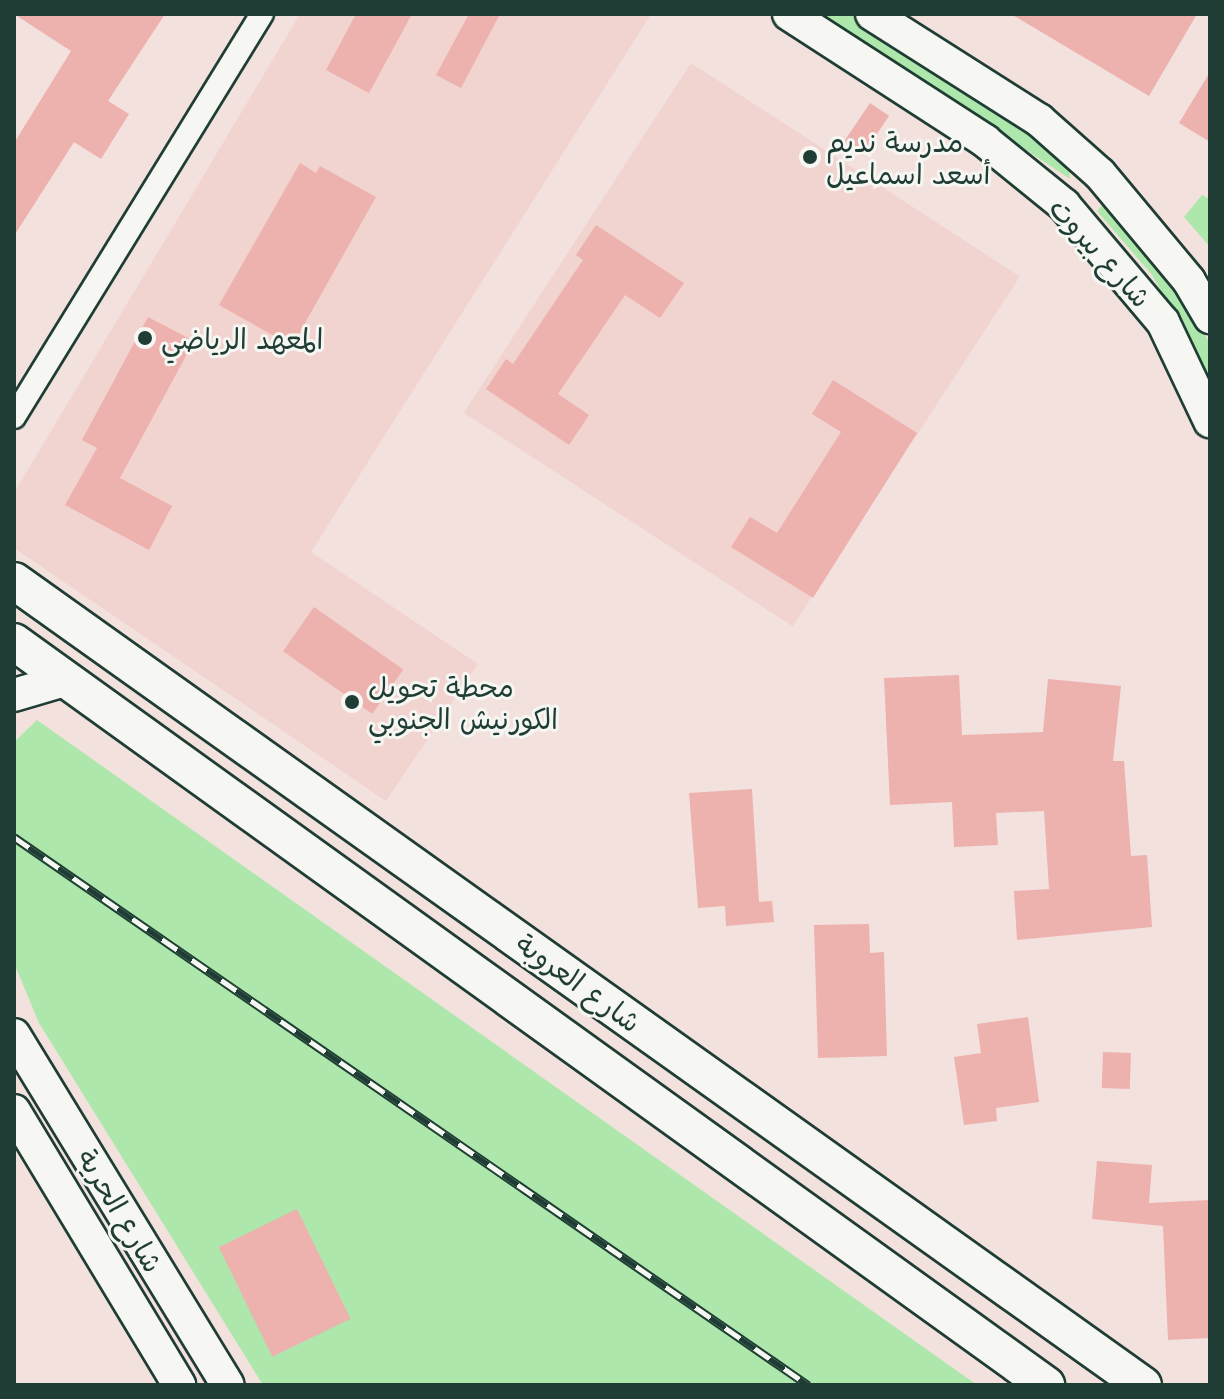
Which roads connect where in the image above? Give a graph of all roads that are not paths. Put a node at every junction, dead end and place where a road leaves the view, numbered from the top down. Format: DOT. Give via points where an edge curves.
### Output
graph roads {
  1 [pos="262,14"];
  2 [pos="789,14"];
  3 [pos="872,14"];
  4 [pos="1100,174"];
  5 [pos="1064,205"];
  6 [pos="1210,317"];
  7 [pos="40,374"];
  8 [pos="14,377"];
  9 [pos="14,417"];
  10 [pos="1210,421"];
  11 [pos="14,581"];
  12 [pos="14,642"];
  13 [pos="65,680"];
  14 [pos="14,695"];
  15 [pos="14,1035"];
  16 [pos="14,1111"];
  17 [pos="179,1385"];
  18 [pos="228,1385"];
  19 [pos="1046,1385"];
  20 [pos="1143,1385"];
  1 -- 7 [label="street"];
  2 -- 5 [label="main road, شارع بيروت" via="985,141"];
  3 -- 4 [label="main road, شارع بيروت" via="1039,120"];
  4 -- 5 [label="main road"];
  4 -- 6 [label="main road, شارع بيروت" via="1189,281"];
  5 -- 10 [label="main road, شارع بيروت" via="1163,322"];
  7 -- 8 [label="street"];
  7 -- 9 [label="street"];
  11 -- 20 [label="main road, شارع العروبة"];
  12 -- 13 [label="main road, شارع العروبة"];
  13 -- 14 [label="main road"];
  13 -- 19 [label="main road, شارع العروبة"];
  15 -- 18 [label="main road, شارع الحرية"];
  16 -- 17 [label="main road, شارع الحرية"];
}
